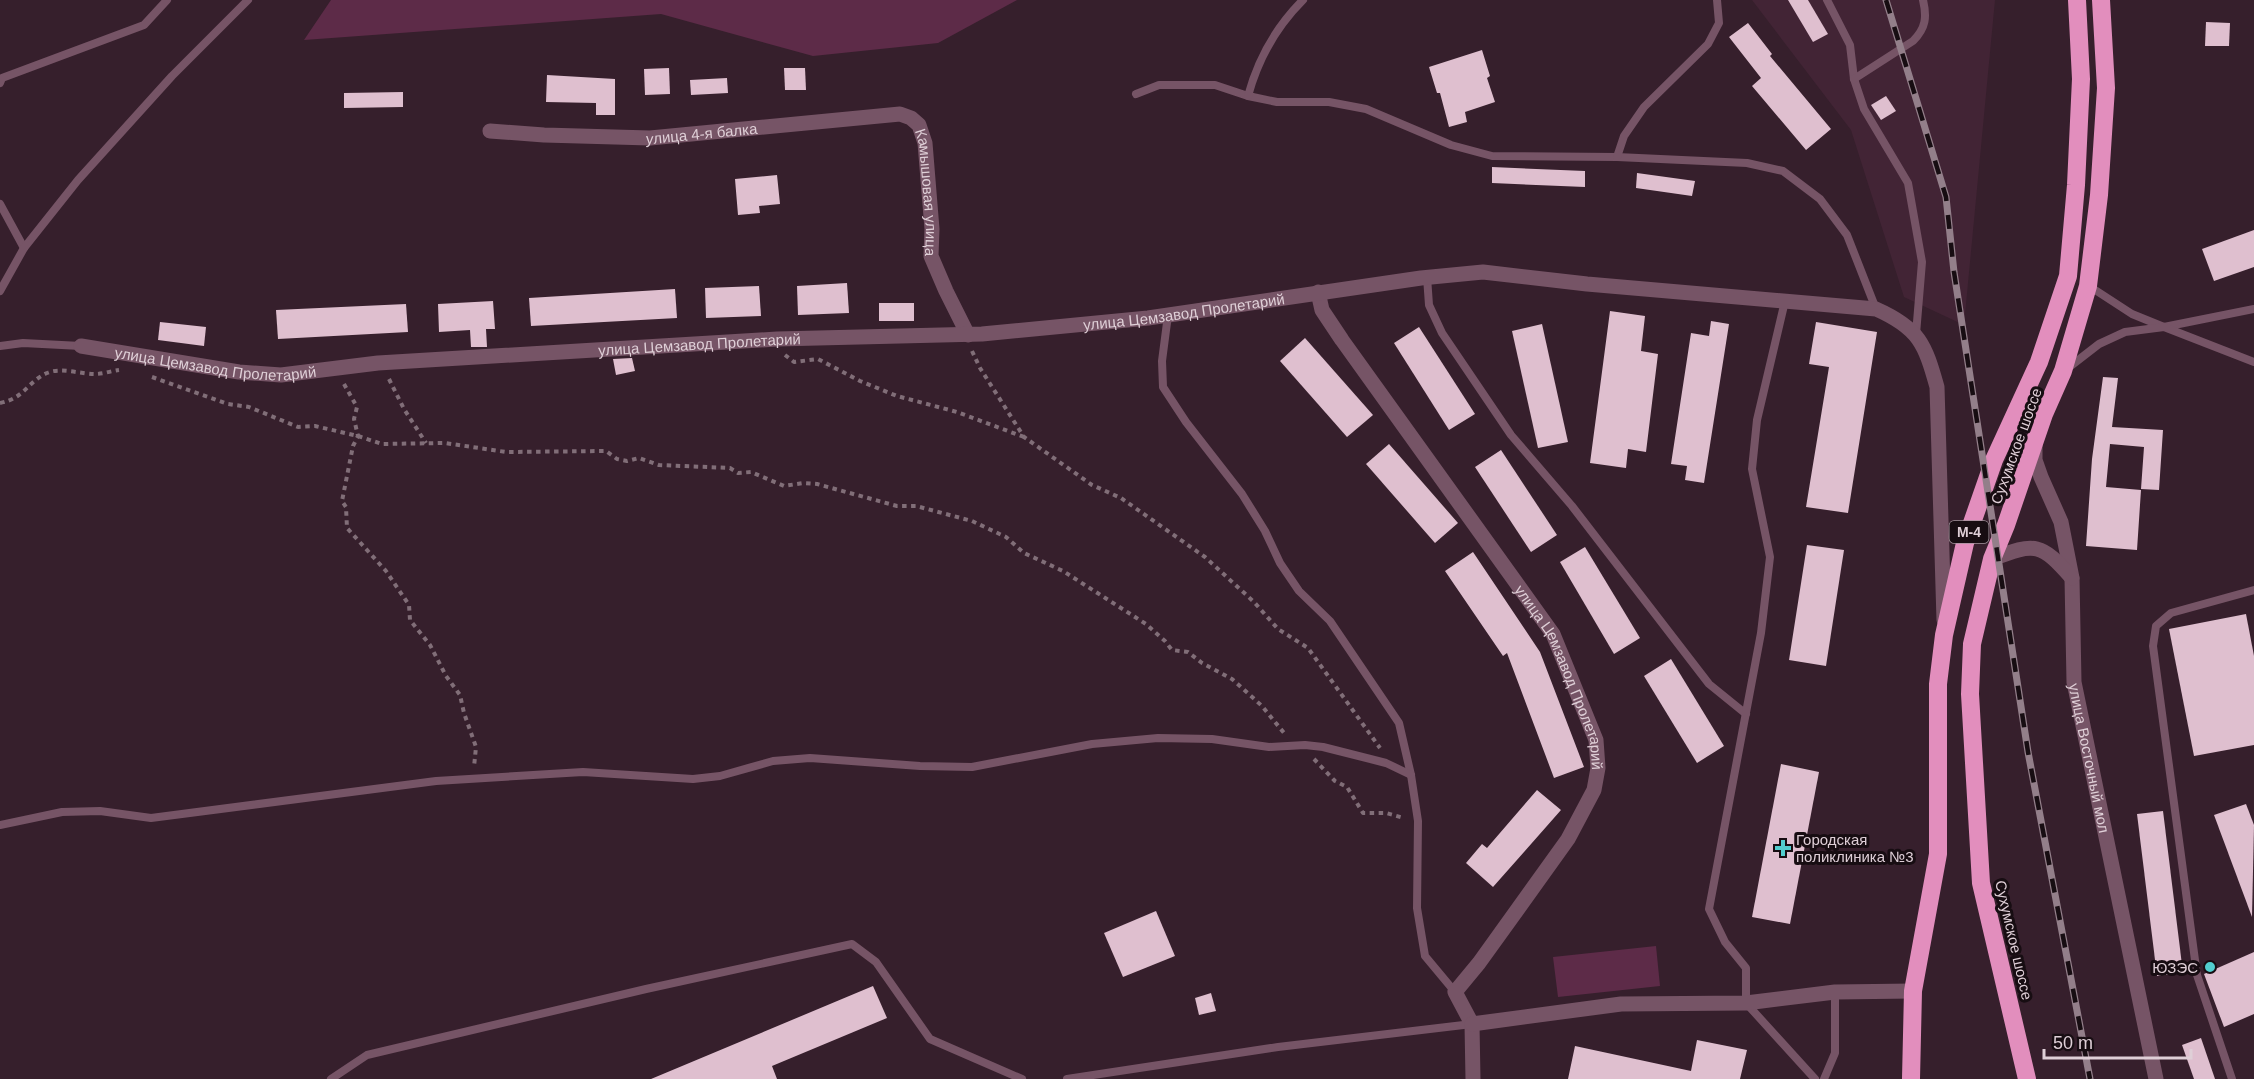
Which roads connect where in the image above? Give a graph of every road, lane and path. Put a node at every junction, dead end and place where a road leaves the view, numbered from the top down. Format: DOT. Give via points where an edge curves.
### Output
graph roads {
  1 [pos="167,0"];
  2 [pos="248,0"];
  3 [pos="1304,0"];
  4 [pos="1717,0"];
  5 [pos="1827,0"];
  6 [pos="1923,0"];
  7 [pos="2077,0"];
  8 [pos="2101,0"];
  9 [pos="1854,79"];
  10 [pos="0,83"];
  11 [pos="1136,94"];
  12 [pos="1248,96"];
  13 [pos="911,118"];
  14 [pos="490,131"];
  15 [pos="1617,157"];
  16 [pos="0,204"];
  17 [pos="24,248"];
  18 [pos="1427,277"];
  19 [pos="2088,286"];
  20 [pos="0,291"];
  21 [pos="1318,292"];
  22 [pos="1785,301"];
  23 [pos="1876,309"];
  24 [pos="2254,309"];
  25 [pos="1168,315"];
  26 [pos="2164,327"];
  27 [pos="966,335"];
  28 [pos="1916,335"];
  29 [pos="777,339"];
  30 [pos="0,346"];
  31 [pos="81,346"];
  32 [pos="2254,362"];
  33 [pos="381,363"];
  34 [pos="334,368"];
  35 [pos="120,370"];
  36 [pos="2063,371"];
  37 [pos="141,374"];
  38 [pos="0,403"];
  39 [pos="358,436"];
  40 [pos="1024,437"];
  41 [pos="2036,438"];
  42 [pos="426,443"];
  43 [pos="1992,559"];
  44 [pos="2072,578"];
  45 [pos="2254,590"];
  46 [pos="1944,635"];
  47 [pos="1746,714"];
  48 [pos="1305,745"];
  49 [pos="1292,747"];
  50 [pos="1386,763"];
  51 [pos="1411,775"];
  52 [pos="470,779"];
  53 [pos="0,825"];
  54 [pos="1417,827"];
  55 [pos="1913,991"];
  56 [pos="1455,992"];
  57 [pos="1835,992"];
  58 [pos="1746,1003"];
  59 [pos="1472,1024"];
  60 [pos="331,1079"];
  61 [pos="1022,1079"];
  62 [pos="1067,1079"];
  63 [pos="1473,1079"];
  64 [pos="1815,1079"];
  65 [pos="1824,1079"];
  66 [pos="1911,1079"];
  67 [pos="2027,1079"];
  68 [pos="2156,1079"];
  69 [pos="2232,1079"];
  1 -- 10 [label="lane" via="144,25 2,78"];
  2 -- 17 [label="lane" via="133,119"];
  3 -- 12 [label="lane" via="1267,47"];
  4 -- 15 [label="lane" via="1719,23 1708,44 1644,108 1624,136"];
  5 -- 9 [label="lane" via="1850,45"];
  6 -- 9 [label="lane" via="1926,22 1922,33"];
  7 -- 46 [label="highway, Сухумское шоссе / М-4" via="2082,79 2068,276 2039,362 1994,460 1965,543"];
  8 -- 19 [label="highway, Сухумское шоссе / М-4" via="2106,88"];
  9 -- 28 [label="lane" via="1864,109 1908,183 1922,262"];
  11 -- 12 [label="lane" via="1159,85 1185,84 1215,85"];
  12 -- 15 [label="lane" via="1366,109 1451,145 1492,156"];
  13 -- 14 [label="street, улица 4-я балка" via="900,114 650,138"];
  13 -- 27 [label="street, Камышовая улица" via="919,125 925,143 931,256"];
  15 -- 23 [label="lane" via="1747,163 1783,171 1820,199 1847,235"];
  16 -- 17 [label="lane"];
  17 -- 20 [label="lane"];
  18 -- 21 [label="street, улица Цемзавод Пролетарий"];
  18 -- 22 [label="street, улица Цемзавод Пролетарий" via="1483,272"];
  18 -- 47 [label="lane" via="1429,305 1442,333 1511,435 1572,506 1709,684"];
  19 -- 26 [label="lane" via="2132,314"];
  19 -- 36 [label="highway, Сухумское шоссе / М-4"];
  21 -- 25 [label="street, улица Цемзавод Пролетарий"];
  21 -- 56 [label="street, улица Цемзавод Пролетарий" via="1322,310 1342,340 1553,634 1596,740 1598,768 1594,790 1568,839"];
  22 -- 23 [label="street, улица Цемзавод Пролетарий"];
  22 -- 47 [label="lane" via="1757,420 1752,469 1770,557"];
  23 -- 28 [label="street, улица Цемзавод Пролетарий" via="1898,319"];
  24 -- 26 [label="lane"];
  25 -- 27 [label="street, улица Цемзавод Пролетарий"];
  25 -- 51 [label="lane" via="1163,387 1242,494 1299,591 1330,621 1399,723"];
  26 -- 32 [label="lane"];
  26 -- 36 [label="lane" via="2125,332 2099,344"];
  27 -- 29 [label="street, улица Цемзавод Пролетарий"];
  27 -- 40 [label="path" via="980,368"];
  28 -- 46 [label="street" via="1929,357 1937,387"];
  29 -- 33 [label="street, улица Цемзавод Пролетарий"];
  29 -- 40 [label="path" via="781,353 794,362 818,359 897,396 957,412"];
  30 -- 31 [label="lane"];
  31 -- 34 [label="street, улица Цемзавод Пролетарий" via="239,372 281,375"];
  33 -- 34 [label="street, улица Цемзавод Пролетарий"];
  33 -- 42 [label="path"];
  34 -- 39 [label="path" via="357,407 354,419"];
  35 -- 38 [label="path" via="95,374 49,372 22,394"];
  36 -- 41 [label="highway, Сухумское шоссе / М-4"];
  37 -- 39 [label="path" via="228,404 249,407 298,427 315,426"];
  39 -- 42 [label="path" via="382,444"];
  39 -- 52 [label="path" via="342,501 347,528 386,571 409,605 410,620 460,695 476,747"];
  40 -- 50 [label="path" via="1205,557 1278,629 1308,648 1379,746"];
  41 -- 43 [label="highway, Сухумское шоссе / М-4"];
  41 -- 44 [label="street, улица Восточный мол" via="2035,460 2061,522"];
  42 -- 49 [label="path" via="506,452 606,451 627,461 639,458 659,465 730,468 784,486 817,484 972,521 1006,537 1024,553 1063,571 1146,624 1172,650 1188,652 1232,679 1262,706"];
  43 -- 44 [label="street" via="2032,547 2052,555"];
  43 -- 67 [label="highway, Сухумское шоссе / М-4" via="1972,644 1970,694 1981,883"];
  44 -- 68 [label="street, улица Восточный мол" via="2074,682"];
  45 -- 69 [label="lane" via="2171,612 2156,626 2153,646 2197,975"];
  46 -- 55 [label="highway, Сухумское шоссе / М-4" via="1938,684 1938,854"];
  47 -- 58 [label="lane" via="1709,909 1725,942 1746,968"];
  48 -- 49 [label="lane"];
  48 -- 50 [label="lane"];
  48 -- 54 [label="path" via="1325,771 1347,787 1363,813 1403,818"];
  49 -- 52 [label="lane" via="1158,738 1092,744 972,767 810,758 773,761 693,779 583,772"];
  50 -- 51 [label="lane"];
  51 -- 54 [label="lane"];
  52 -- 53 [label="lane" via="151,818 100,811 62,812"];
  54 -- 56 [label="lane" via="1417,908 1425,956"];
  55 -- 57 [label="street"];
  55 -- 66 [label="highway, Сухумское шоссе / М-4"];
  56 -- 59 [label="street"];
  57 -- 58 [label="street"];
  57 -- 65 [label="lane" via="1835,1053"];
  58 -- 59 [label="street" via="1621,1005"];
  58 -- 64 [label="lane"];
  59 -- 62 [label="lane" via="1278,1047"];
  59 -- 63 [label="street"];
  60 -- 61 [label="lane" via="367,1055 852,944 876,962 930,1039"];
}
